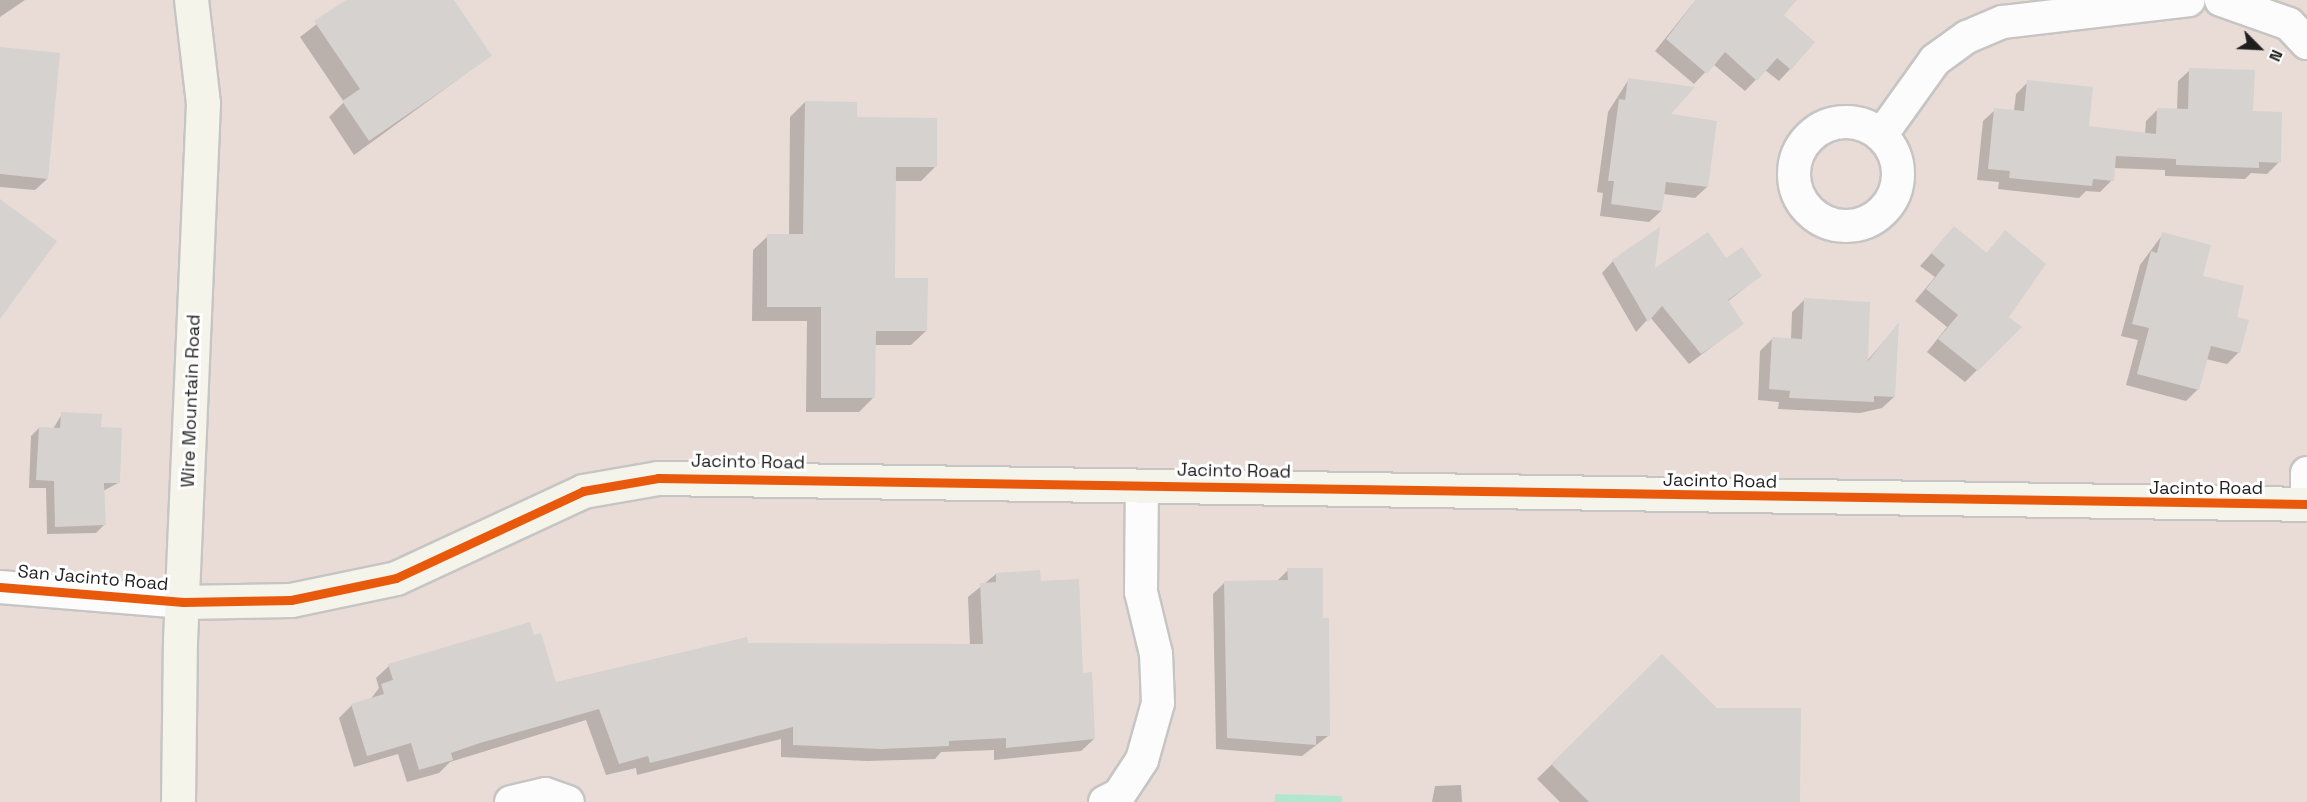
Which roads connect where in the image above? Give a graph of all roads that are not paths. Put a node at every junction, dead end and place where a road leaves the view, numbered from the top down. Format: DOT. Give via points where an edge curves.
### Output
graph roads {
  1 [pos="191,0"];
  2 [pos="2188,0"];
  3 [pos="2221,0"];
  4 [pos="2307,43"];
  5 [pos="1882,134"];
  6 [pos="2307,473"];
  7 [pos="1142,486"];
  8 [pos="2307,504"];
  9 [pos="0,587"];
  10 [pos="183,602"];
  11 [pos="178,802"];
  12 [pos="511,802"];
  13 [pos="568,802"];
  14 [pos="1105,802"];
  1 -- 10 [label="street, Wire Mountain Road" via="203,104"];
  2 -- 5 [label="street" via="2002,22 1966,37 1935,60"];
  3 -- 4 [label="street" via="2289,24"];
  6 -- 8 [label="street"];
  7 -- 8 [label="street, Jacinto Road"];
  7 -- 10 [label="street, Jacinto Road" via="658,478 583,491 396,578 291,600"];
  7 -- 14 [label="street" via="1141,592 1156,654 1158,703 1142,760 1119,795"];
  9 -- 10 [label="street, San Jacinto Road"];
  10 -- 11 [label="street, Wire Mountain Road"];
  12 -- 13 [label="street" via="545,794"];
}
